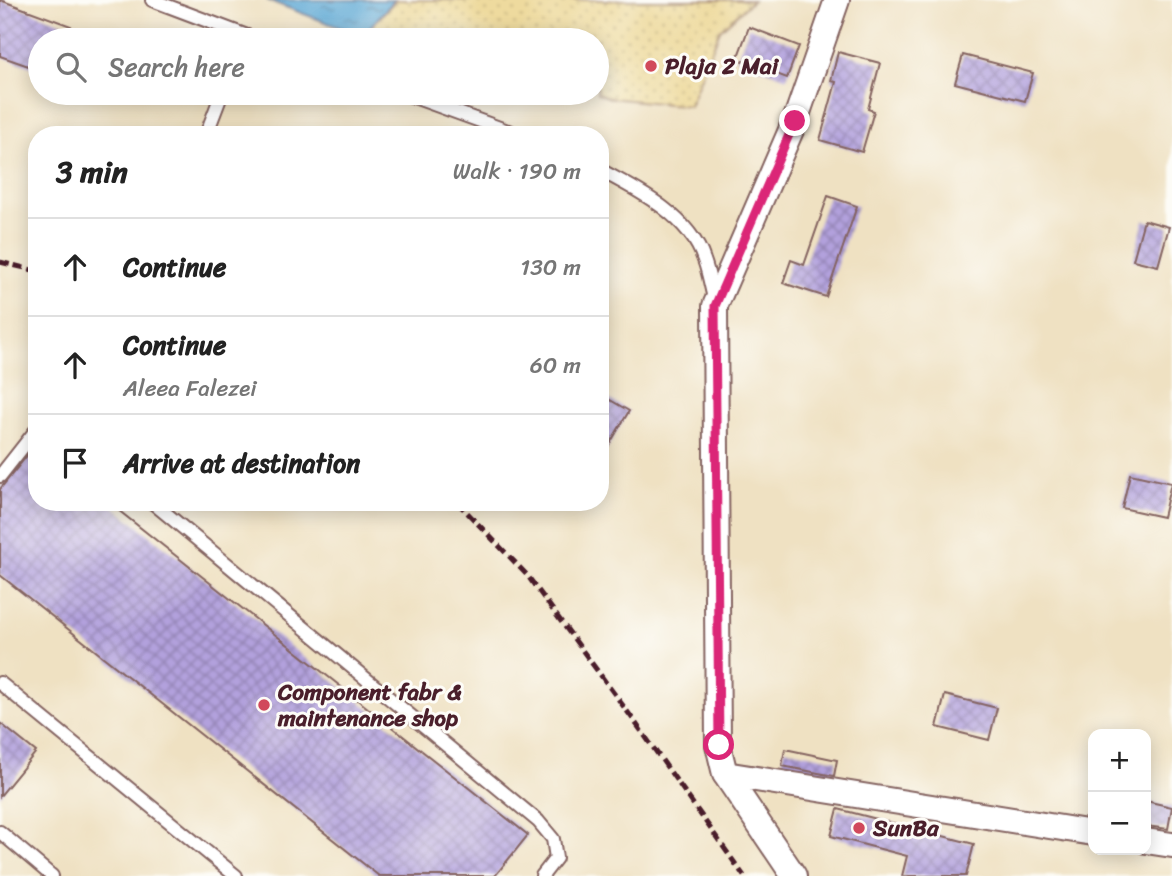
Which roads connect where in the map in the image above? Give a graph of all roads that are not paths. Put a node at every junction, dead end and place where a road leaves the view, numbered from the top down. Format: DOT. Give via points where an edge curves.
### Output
graph roads {
  1 [pos="152,0"];
  2 [pos="837,0"];
  3 [pos="219,28"];
  4 [pos="217,105"];
  5 [pos="436,105"];
  6 [pos="209,126"];
  7 [pos="494,126"];
  8 [pos="609,175"];
  9 [pos="715,306"];
  10 [pos="28,440"];
  11 [pos="0,475"];
  12 [pos="163,511"];
  13 [pos="0,683"];
  14 [pos="725,774"];
  15 [pos="1088,831"];
  16 [pos="0,832"];
  17 [pos="1151,842"];
  18 [pos="1172,845"];
  19 [pos="52,876"];
  20 [pos="236,876"];
  21 [pos="542,876"];
  22 [pos="794,876"];
  1 -- 3 [label="lane"];
  2 -- 9 [label="street" via="795,121"];
  4 -- 6 [label="lane"];
  5 -- 7 [label="lane"];
  8 -- 9 [label="lane" via="685,226 704,257"];
  9 -- 14 [label="street" via="719,745"];
  10 -- 11 [label="lane"];
  12 -- 21 [label="lane" via="538,821 553,839 556,858"];
  13 -- 20 [label="lane"];
  14 -- 15 [label="street"];
  14 -- 22 [label="street"];
  16 -- 19 [label="lane"];
  17 -- 18 [label="street"];
}
